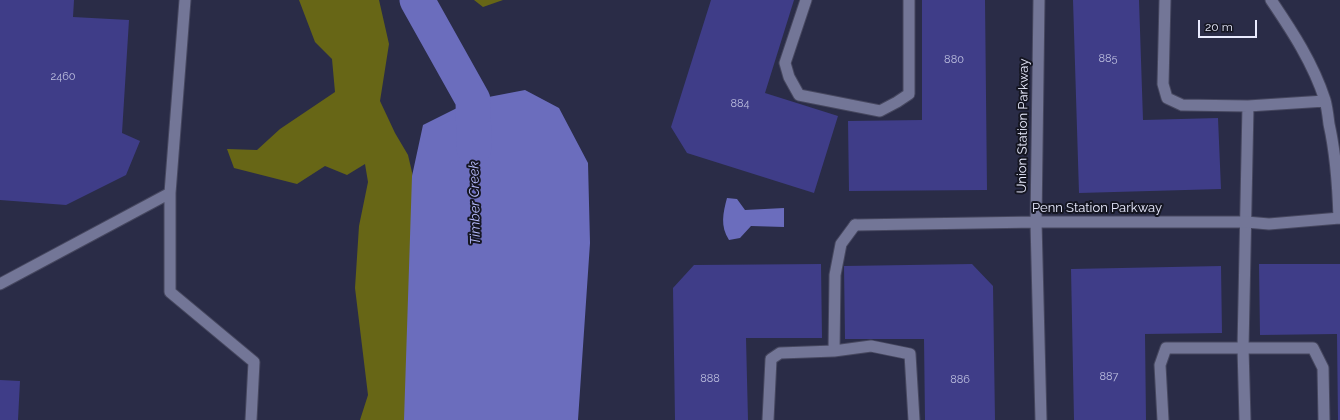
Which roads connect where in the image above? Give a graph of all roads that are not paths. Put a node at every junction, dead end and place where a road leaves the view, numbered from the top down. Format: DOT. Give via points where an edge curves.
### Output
graph roads {
  1 [pos="185,0"];
  2 [pos="806,0"];
  3 [pos="909,0"];
  4 [pos="1039,0"];
  5 [pos="1165,0"];
  6 [pos="1271,0"];
  7 [pos="1325,101"];
  8 [pos="1248,106"];
  9 [pos="170,193"];
  10 [pos="1340,218"];
  11 [pos="1036,222"];
  12 [pos="1246,222"];
  13 [pos="0,284"];
  14 [pos="1243,348"];
  15 [pos="834,351"];
  16 [pos="250,420"];
  17 [pos="768,420"];
  18 [pos="914,420"];
  19 [pos="1041,420"];
  20 [pos="1163,420"];
  21 [pos="1245,420"];
  22 [pos="1324,420"];
  1 -- 9 [label="street"];
  2 -- 3 [label="street" via="785,63 799,95 880,111 909,94"];
  4 -- 11 [label="street, Union Station Parkway"];
  5 -- 8 [label="street" via="1163,84 1167,98 1182,105"];
  6 -- 7 [label="street" via="1302,50"];
  7 -- 8 [label="street"];
  7 -- 10 [label="street" via="1333,142"];
  8 -- 12 [label="street"];
  9 -- 13 [label="street"];
  9 -- 16 [label="street" via="170,292 254,362"];
  10 -- 12 [label="street, Penn Station Parkway" via="1269,224"];
  11 -- 12 [label="street, Penn Station Parkway"];
  11 -- 15 [label="street, Penn Station Parkway" via="855,225 841,244 835,275"];
  11 -- 19 [label="street, Union Station Parkway"];
  12 -- 14 [label="street"];
  14 -- 20 [label="street" via="1166,348 1160,366"];
  14 -- 21 [label="street"];
  14 -- 22 [label="street" via="1313,348 1323,368"];
  15 -- 17 [label="street" via="780,353 771,359"];
  15 -- 18 [label="street" via="871,346 910,354"];
}
